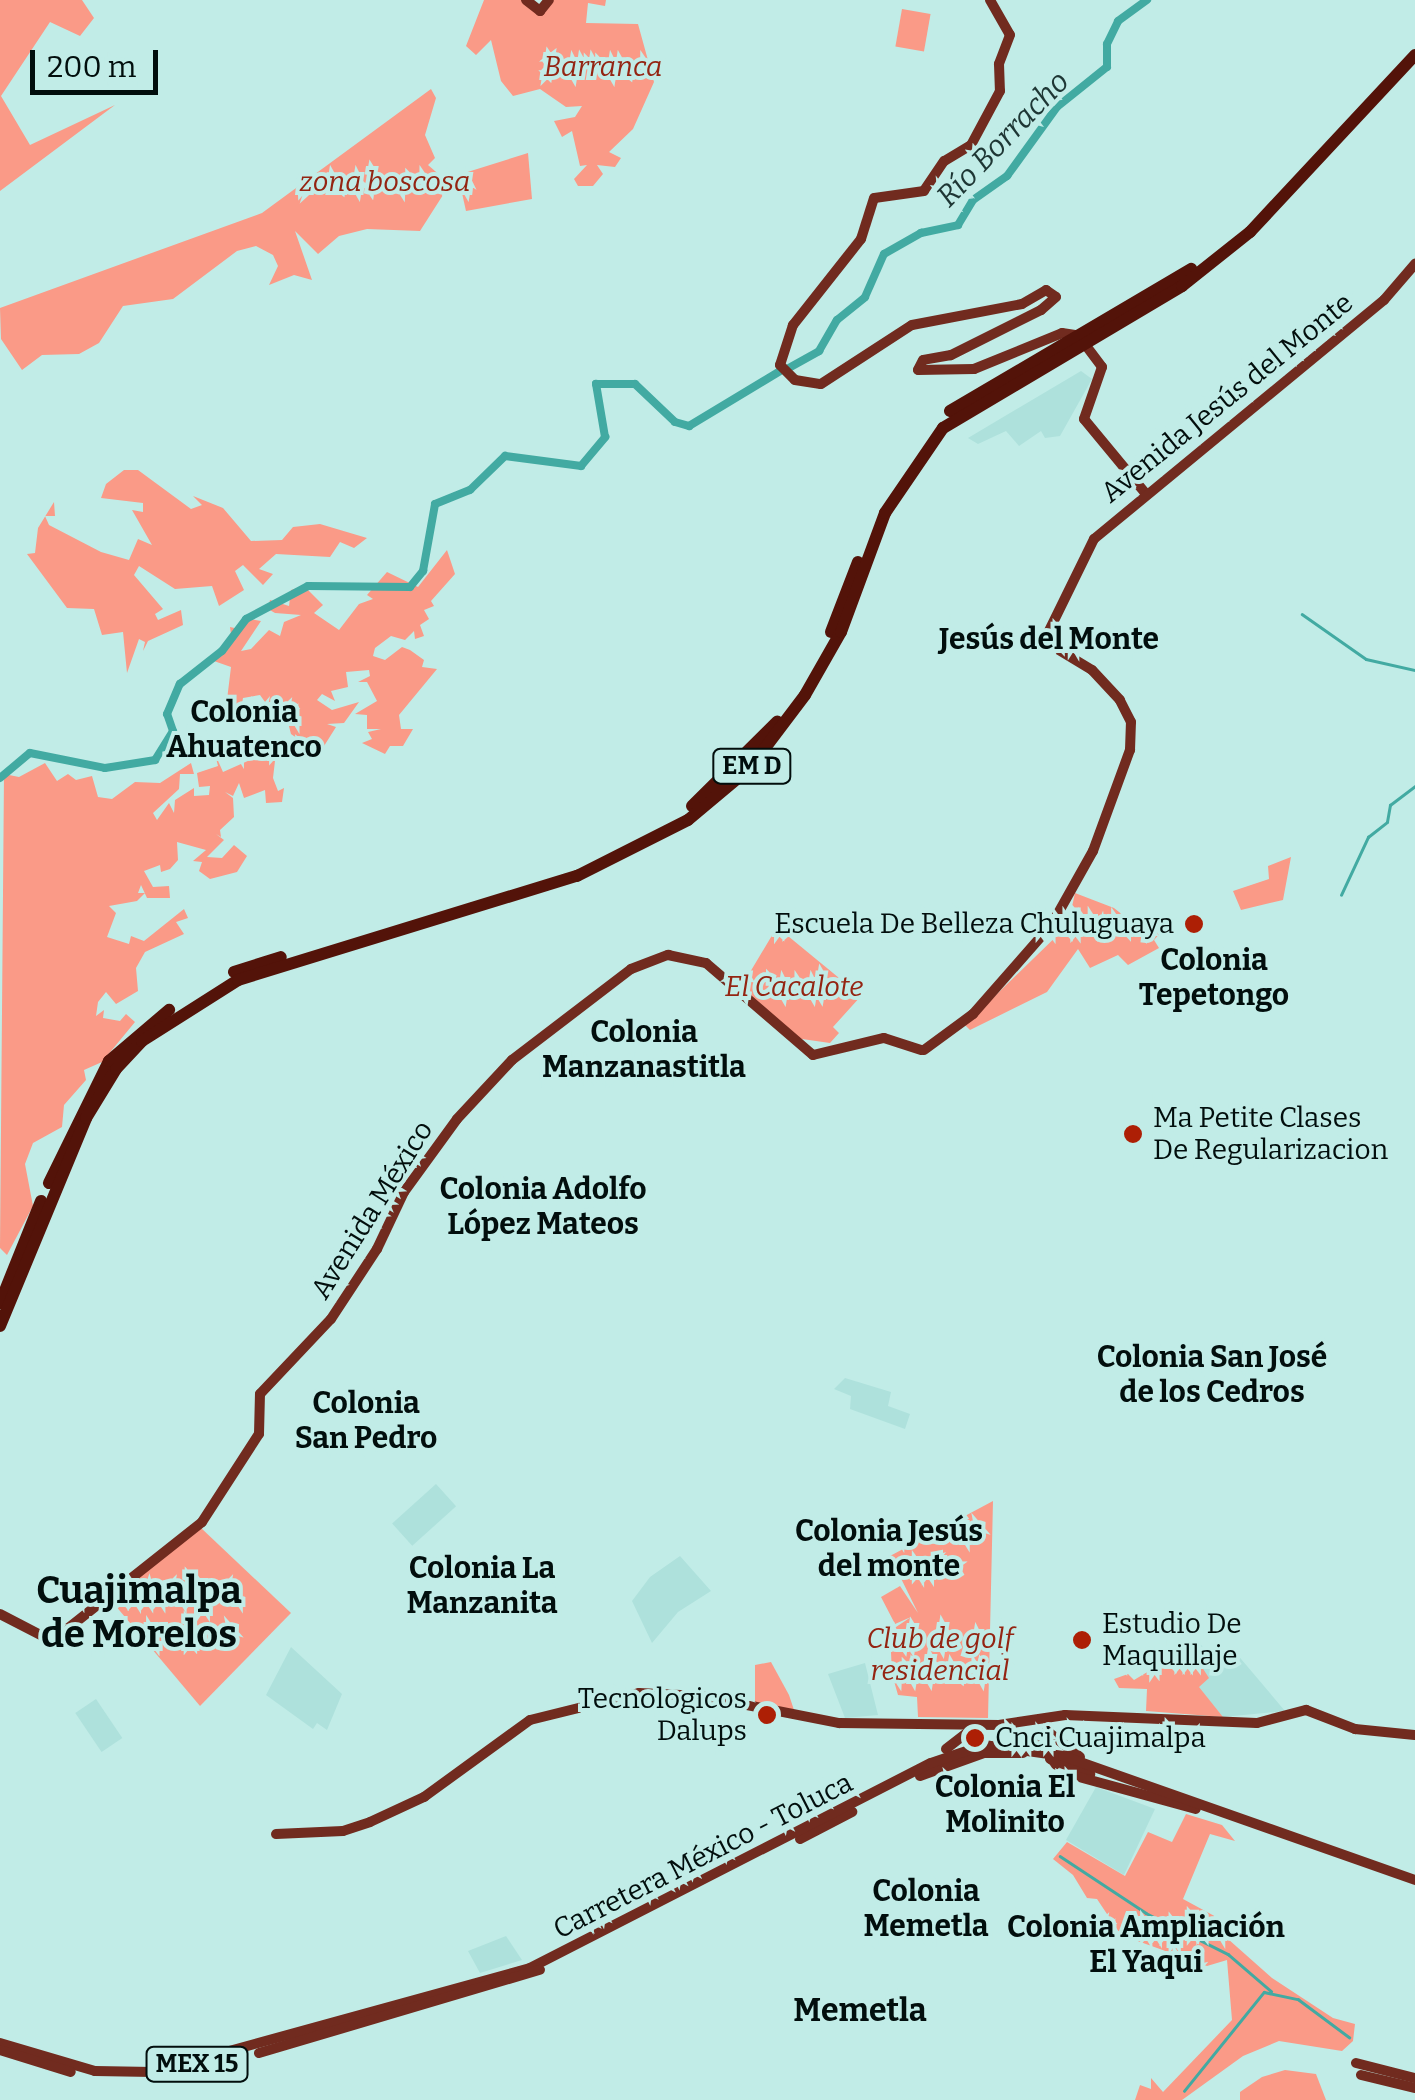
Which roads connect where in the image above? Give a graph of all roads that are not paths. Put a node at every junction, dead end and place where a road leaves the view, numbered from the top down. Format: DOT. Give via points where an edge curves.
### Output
graph roads {
  1 [pos="526,0"];
  2 [pos="549,0"];
  3 [pos="990,0"];
  4 [pos="1415,44"];
  5 [pos="1415,56"];
  6 [pos="1415,264"];
  7 [pos="1075,335"];
  8 [pos="1087,348"];
  9 [pos="1146,494"];
  10 [pos="918,1049"];
  11 [pos="0,1303"];
  12 [pos="0,1326"];
  13 [pos="0,1614"];
  14 [pos="1061,1720"];
  15 [pos="973,1728"];
  16 [pos="1415,1736"];
  17 [pos="1122,1777"];
  18 [pos="896,1781"];
  19 [pos="1196,1809"];
  20 [pos="276,1834"];
  21 [pos="1415,1883"];
  22 [pos="0,2047"];
  23 [pos="1356,2063"];
  24 [pos="1362,2075"];
  25 [pos="1415,2078"];
  26 [pos="1415,2088"];
  1 -- 2 [label="main road" via="540,12"];
  3 -- 7 [label="main road" via="1010,35 1000,57 1000,91 972,146 944,161 924,191 874,198 861,239 800,313 780,348 780,365 794,380 820,384 912,325 1022,304 1046,290 1056,297 1041,310 950,355 923,360 918,370 974,369 1062,334"];
  4 -- 11 [label="highway, EM D" via="1214,252 1144,300 980,388 936,424 877,510 835,624 800,689 741,764 684,812 572,869 248,966 136,1033 109,1061 78,1114"];
  5 -- 12 [label="highway, EM D" via="1250,232 1182,286 943,428 885,513 846,621 806,695 750,768 710,802 642,848 577,876 238,980 128,1054 86,1118"];
  6 -- 9 [label="main road, Avenida Jesús del Monte" via="1384,300"];
  8 -- 9 [label="main road" via="1102,367 1084,419"];
  9 -- 10 [label="main road, Avenida Jesús del Monte" via="1101,528 1044,641 1097,675 1130,718 1130,750 1097,843 1038,942 973,1014"];
  10 -- 13 [label="main road, Avenida México" via="884,1038 813,1055 706,963 668,955 632,969 521,1052 457,1118 404,1192 377,1249 324,1328 260,1394 259,1434 211,1512 52,1641"];
  14 -- 17 [label="main road" via="1062,1744"];
  15 -- 18 [label="main road"];
  16 -- 20 [label="main road" via="1355,1729 1306,1710 1257,1723 1065,1715 1000,1724 827,1722 702,1696 638,1693 530,1720 424,1797 370,1822 343,1831"];
  17 -- 18 [label="main road, Carretera México - Toluca / MEX 15" via="1004,1745 955,1752"];
  17 -- 19 [label="main road, bridge" via="1060,1746 1046,1731 1040,1742 1066,1772"];
  17 -- 21 [label="main road, Carretera México - Toluca / MEX 15"];
  18 -- 22 [label="main road, Carretera México - Toluca / MEX 15" via="554,1958 209,2062 124,2074"];
  19 -- 21 [label="main road, Carretera México - Toluca / MEX 15"];
  19 -- 22 [label="main road, Carretera México - Toluca / MEX 15" via="1052,1760 984,1753 928,1772 600,1943 489,1988 164,2078 98,2078"];
  23 -- 25 [label="main road"];
  24 -- 26 [label="main road"];
}
